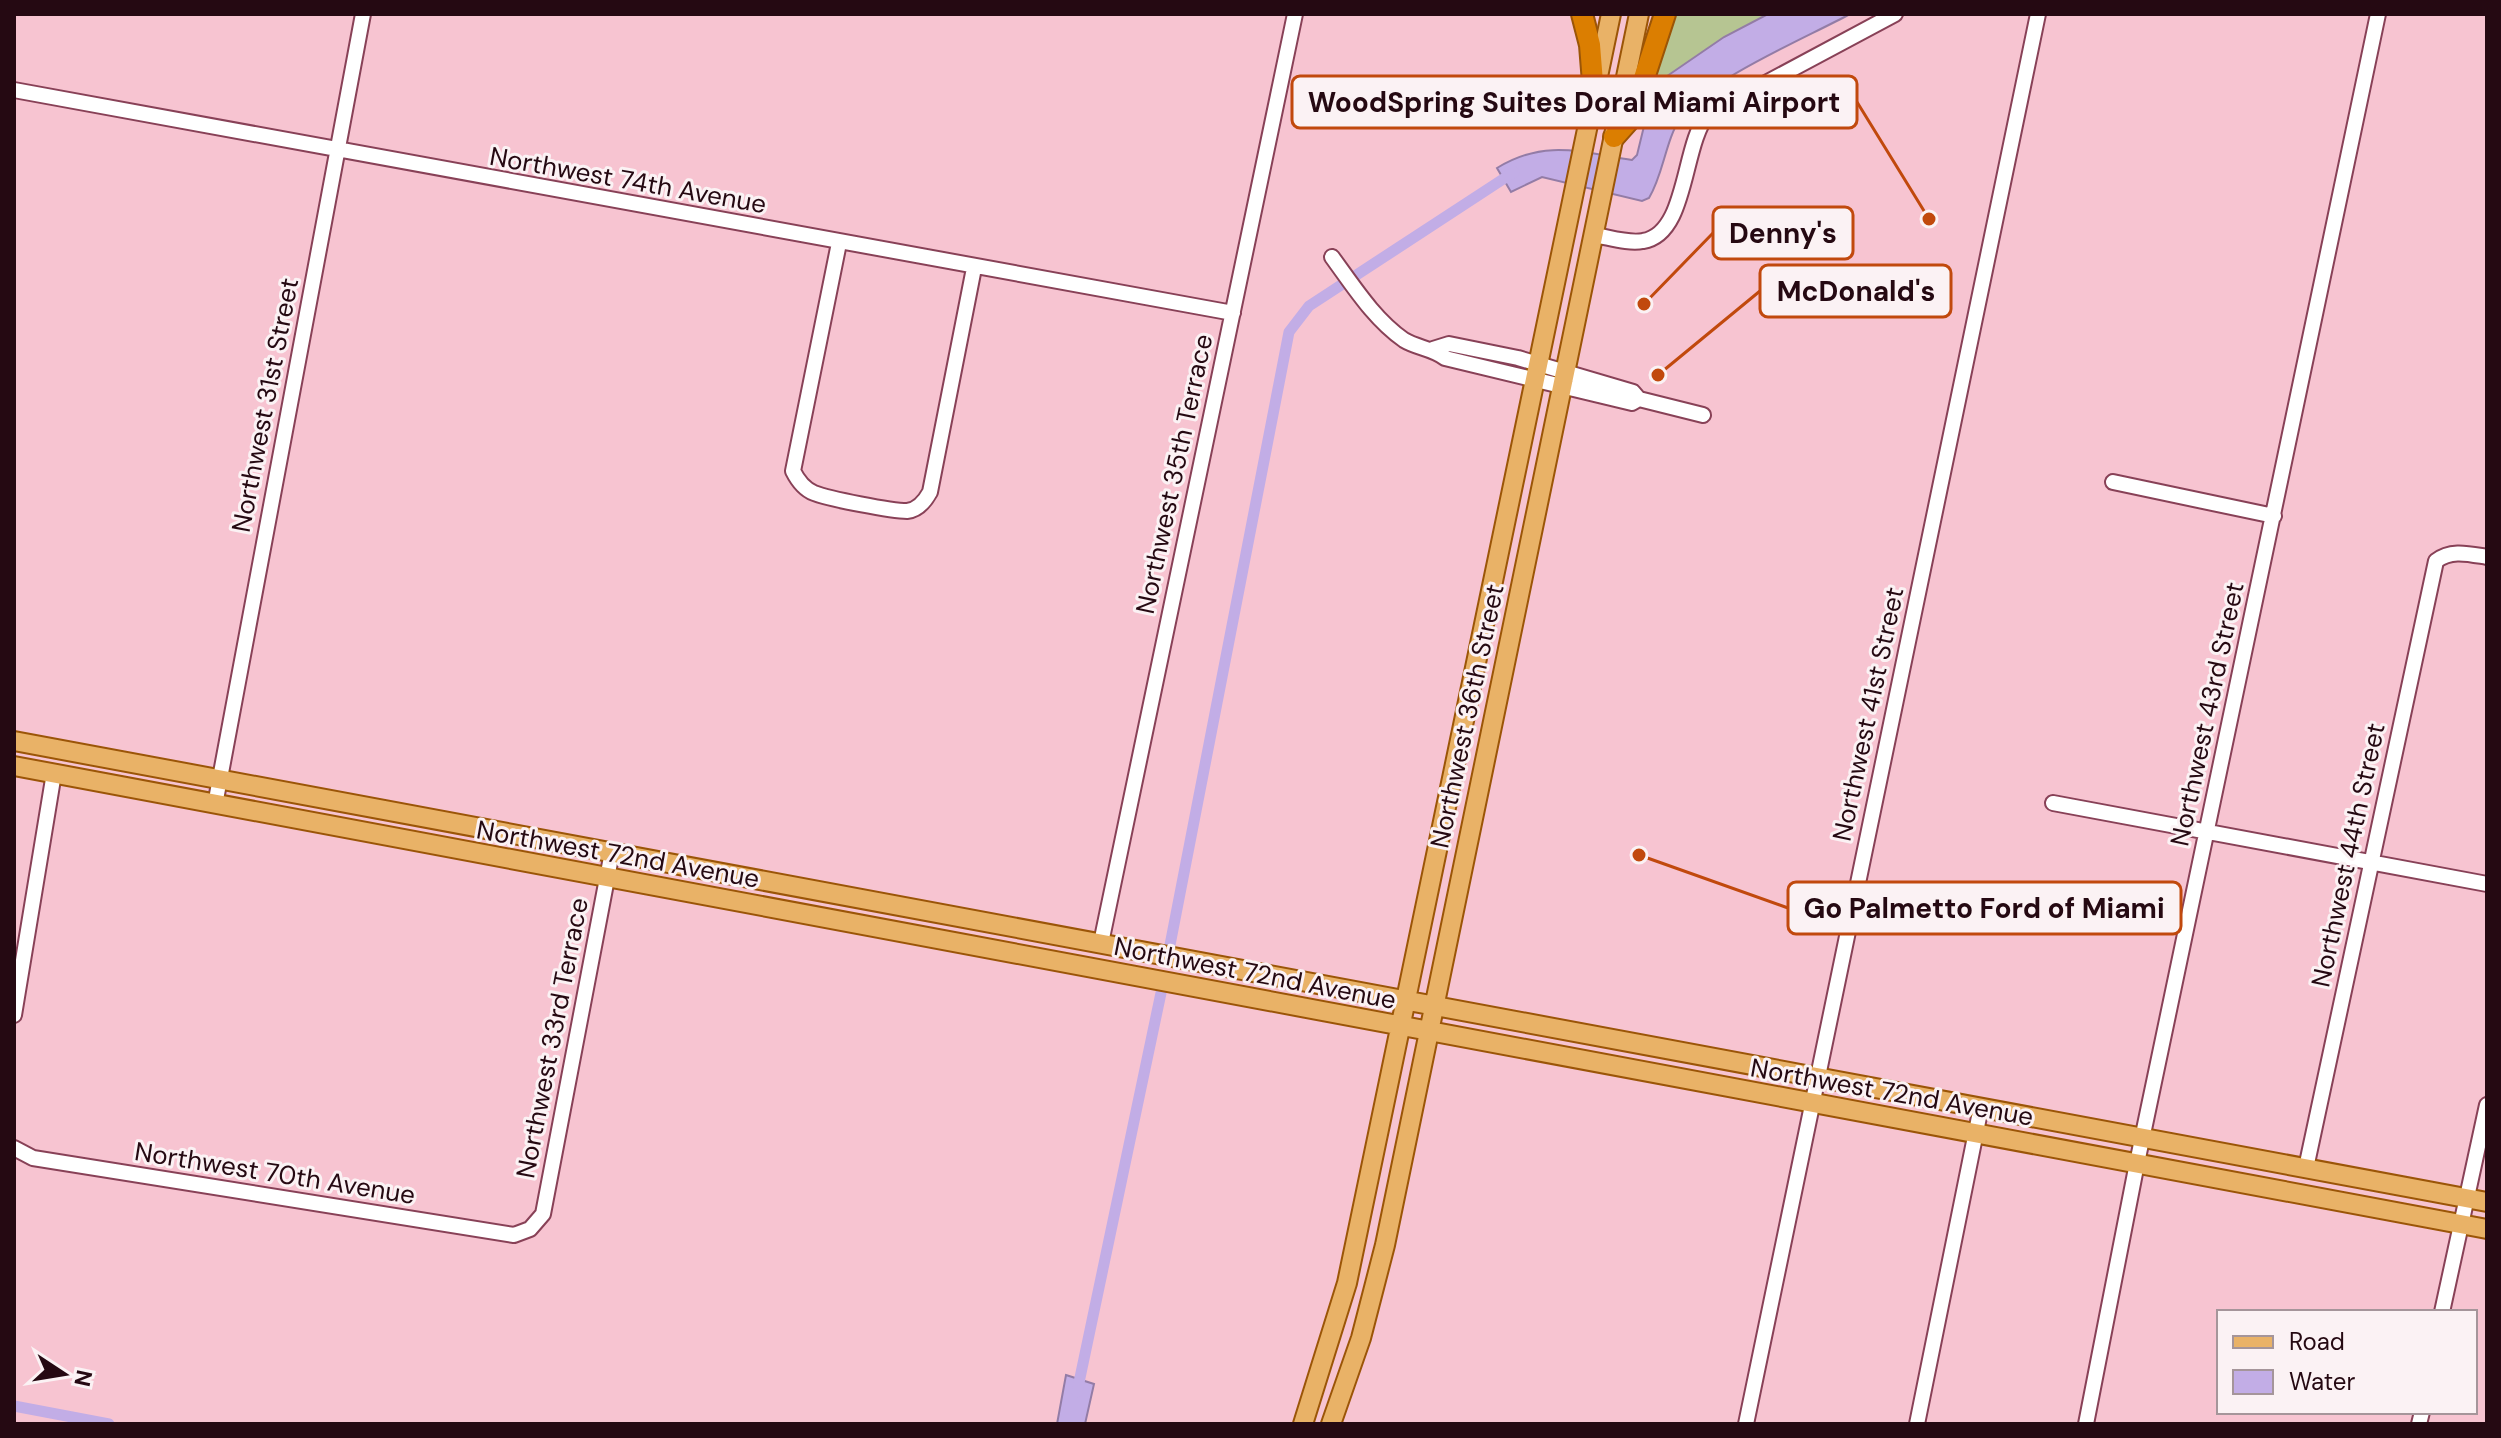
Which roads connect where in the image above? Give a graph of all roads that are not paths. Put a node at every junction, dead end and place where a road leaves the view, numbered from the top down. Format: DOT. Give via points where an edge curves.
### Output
graph roads {
  1 [pos="363,14"];
  2 [pos="1295,14"];
  3 [pos="1582,14"];
  4 [pos="1611,14"];
  5 [pos="1639,14"];
  6 [pos="1656,14"];
  7 [pos="1665,14"];
  8 [pos="1895,14"];
  9 [pos="2038,14"];
  10 [pos="2378,14"];
  11 [pos="1651,48"];
  12 [pos="14,90"];
  13 [pos="1594,95"];
  14 [pos="1614,137"];
  15 [pos="337,152"];
  16 [pos="1594,235"];
  17 [pos="839,243"];
  18 [pos="1336,262"];
  19 [pos="974,268"];
  20 [pos="1233,313"];
  21 [pos="1538,374"];
  22 [pos="1563,381"];
  23 [pos="1703,415"];
  24 [pos="2113,482"];
  25 [pos="2274,516"];
  26 [pos="1505,532"];
  27 [pos="1531,537"];
  28 [pos="2487,557"];
  29 [pos="14,741"];
  30 [pos="14,766"];
  31 [pos="54,773"];
  32 [pos="219,779"];
  33 [pos="2053,803"];
  34 [pos="215,805"];
  35 [pos="2206,833"];
  36 [pos="541,839"];
  37 [pos="612,852"];
  38 [pos="2370,861"];
  39 [pos="555,869"];
  40 [pos="607,879"];
  41 [pos="2487,884"];
  42 [pos="844,896"];
  43 [pos="839,922"];
  44 [pos="1101,943"];
  45 [pos="1404,999"];
  46 [pos="1434,1005"];
  47 [pos="14,1015"];
  48 [pos="1399,1026"];
  49 [pos="1428,1032"];
  50 [pos="1817,1078"];
  51 [pos="1812,1104"];
  52 [pos="2487,1105"];
  53 [pos="1981,1107"];
  54 [pos="1976,1134"];
  55 [pos="2142,1137"];
  56 [pos="14,1148"];
  57 [pos="2137,1163"];
  58 [pos="2306,1168"];
  59 [pos="2321,1198"];
  60 [pos="2467,1198"];
  61 [pos="2487,1202"];
  62 [pos="2460,1224"];
  63 [pos="530,1229"];
  64 [pos="2487,1229"];
  65 [pos="2442,1310"];
  66 [pos="1303,1424"];
  67 [pos="1331,1424"];
  68 [pos="1746,1424"];
  69 [pos="1917,1424"];
  70 [pos="2086,1424"];
  1 -- 15 [label="street, Northwest 31st Street"];
  2 -- 20 [label="street, Northwest 35th Terrace"];
  3 -- 13 [label="highway"];
  4 -- 13 [label="main road, Northwest 36th Street"];
  5 -- 14 [label="main road, Northwest 36th Street"];
  6 -- 11 [label="highway"];
  7 -- 11 [label="highway"];
  8 -- 16 [label="street" via="1708,114 1697,127 1673,217 1662,233 1643,241"];
  9 -- 50 [label="street, Northwest 41st Street"];
  10 -- 25 [label="street, Northwest 43rd Street"];
  11 -- 14 [label="highway" via="1631,118"];
  12 -- 15 [label="street, Northwest 74th Avenue"];
  13 -- 21 [label="main road, Northwest 36th Street"];
  14 -- 16 [label="main road, Northwest 36th Street"];
  15 -- 17 [label="street, Northwest 74th Avenue"];
  15 -- 32 [label="street, Northwest 31st Street"];
  16 -- 22 [label="main road, Northwest 36th Street"];
  17 -- 19 [label="street, Northwest 74th Avenue"];
  17 -- 19 [label="street" via="793,471 812,493 909,511 923,504 930,492"];
  18 -- 21 [label="street" via="1371,310 1407,342 1445,358"];
  19 -- 20 [label="street, Northwest 74th Avenue"];
  20 -- 44 [label="street, Northwest 35th Terrace"];
  21 -- 22 [label="street"];
  21 -- 26 [label="main road, Northwest 36th Street"];
  22 -- 23 [label="street" via="1632,403 1639,399"];
  22 -- 27 [label="main road, Northwest 36th Street"];
  24 -- 25 [label="street"];
  25 -- 35 [label="street, Northwest 43rd Street"];
  26 -- 27 [label="main road"];
  26 -- 45 [label="main road, Northwest 36th Street"];
  27 -- 46 [label="main road, Northwest 36th Street"];
  28 -- 38 [label="street, Northwest 44th Street" via="2462,553 2436,561"];
  29 -- 32 [label="main road, Northwest 72nd Avenue"];
  30 -- 31 [label="main road, Northwest 72nd Avenue"];
  31 -- 34 [label="main road, Northwest 72nd Avenue"];
  31 -- 47 [label="street"];
  32 -- 34 [label="street, Northwest 31st Street"];
  32 -- 36 [label="main road, Northwest 72nd Avenue"];
  33 -- 35 [label="street"];
  34 -- 39 [label="main road, Northwest 72nd Avenue"];
  35 -- 38 [label="street"];
  35 -- 55 [label="street, Northwest 43rd Street"];
  36 -- 37 [label="main road, Northwest 72nd Avenue"];
  36 -- 39 [label="main road" via="546,860"];
  37 -- 40 [label="street, Northwest 33rd Terrace"];
  37 -- 42 [label="main road, Northwest 72nd Avenue"];
  38 -- 41 [label="street"];
  38 -- 58 [label="street, Northwest 44th Street"];
  39 -- 40 [label="main road, Northwest 72nd Avenue"];
  40 -- 43 [label="main road, Northwest 72nd Avenue"];
  40 -- 63 [label="street, Northwest 33rd Terrace" via="543,1214"];
  42 -- 43 [label="main road"];
  42 -- 44 [label="main road, Northwest 72nd Avenue"];
  43 -- 48 [label="main road, Northwest 72nd Avenue"];
  44 -- 45 [label="main road, Northwest 72nd Avenue"];
  45 -- 46 [label="main road, Northwest 72nd Avenue"];
  45 -- 48 [label="main road, Northwest 36th Street"];
  46 -- 49 [label="main road, Northwest 36th Street"];
  46 -- 50 [label="main road, Northwest 72nd Avenue"];
  48 -- 49 [label="main road, Northwest 72nd Avenue"];
  48 -- 66 [label="main road, Northwest 36th Street" via="1347,1283"];
  49 -- 51 [label="main road, Northwest 72nd Avenue"];
  49 -- 67 [label="main road, Northwest 36th Street" via="1385,1245"];
  50 -- 51 [label="street, Northwest 41st Street"];
  50 -- 53 [label="main road, Northwest 72nd Avenue"];
  51 -- 54 [label="main road, Northwest 72nd Avenue"];
  51 -- 68 [label="street, Northwest 41st Street"];
  52 -- 60 [label="street"];
  53 -- 54 [label="street"];
  53 -- 55 [label="main road, Northwest 72nd Avenue"];
  54 -- 57 [label="main road, Northwest 72nd Avenue"];
  54 -- 69 [label="street"];
  55 -- 57 [label="street, Northwest 43rd Street"];
  55 -- 58 [label="main road, Northwest 72nd Avenue"];
  56 -- 63 [label="street, Northwest 70th Avenue" via="33,1158 499,1233"];
  57 -- 59 [label="main road, Northwest 72nd Avenue"];
  57 -- 70 [label="street, Northwest 43rd Street"];
  58 -- 59 [label="main road" via="2311,1189"];
  58 -- 60 [label="main road, Northwest 72nd Avenue"];
  59 -- 62 [label="main road, Northwest 72nd Avenue"];
  60 -- 61 [label="main road, Northwest 72nd Avenue"];
  60 -- 62 [label="street"];
  62 -- 64 [label="main road, Northwest 72nd Avenue"];
  62 -- 65 [label="street"];
}
